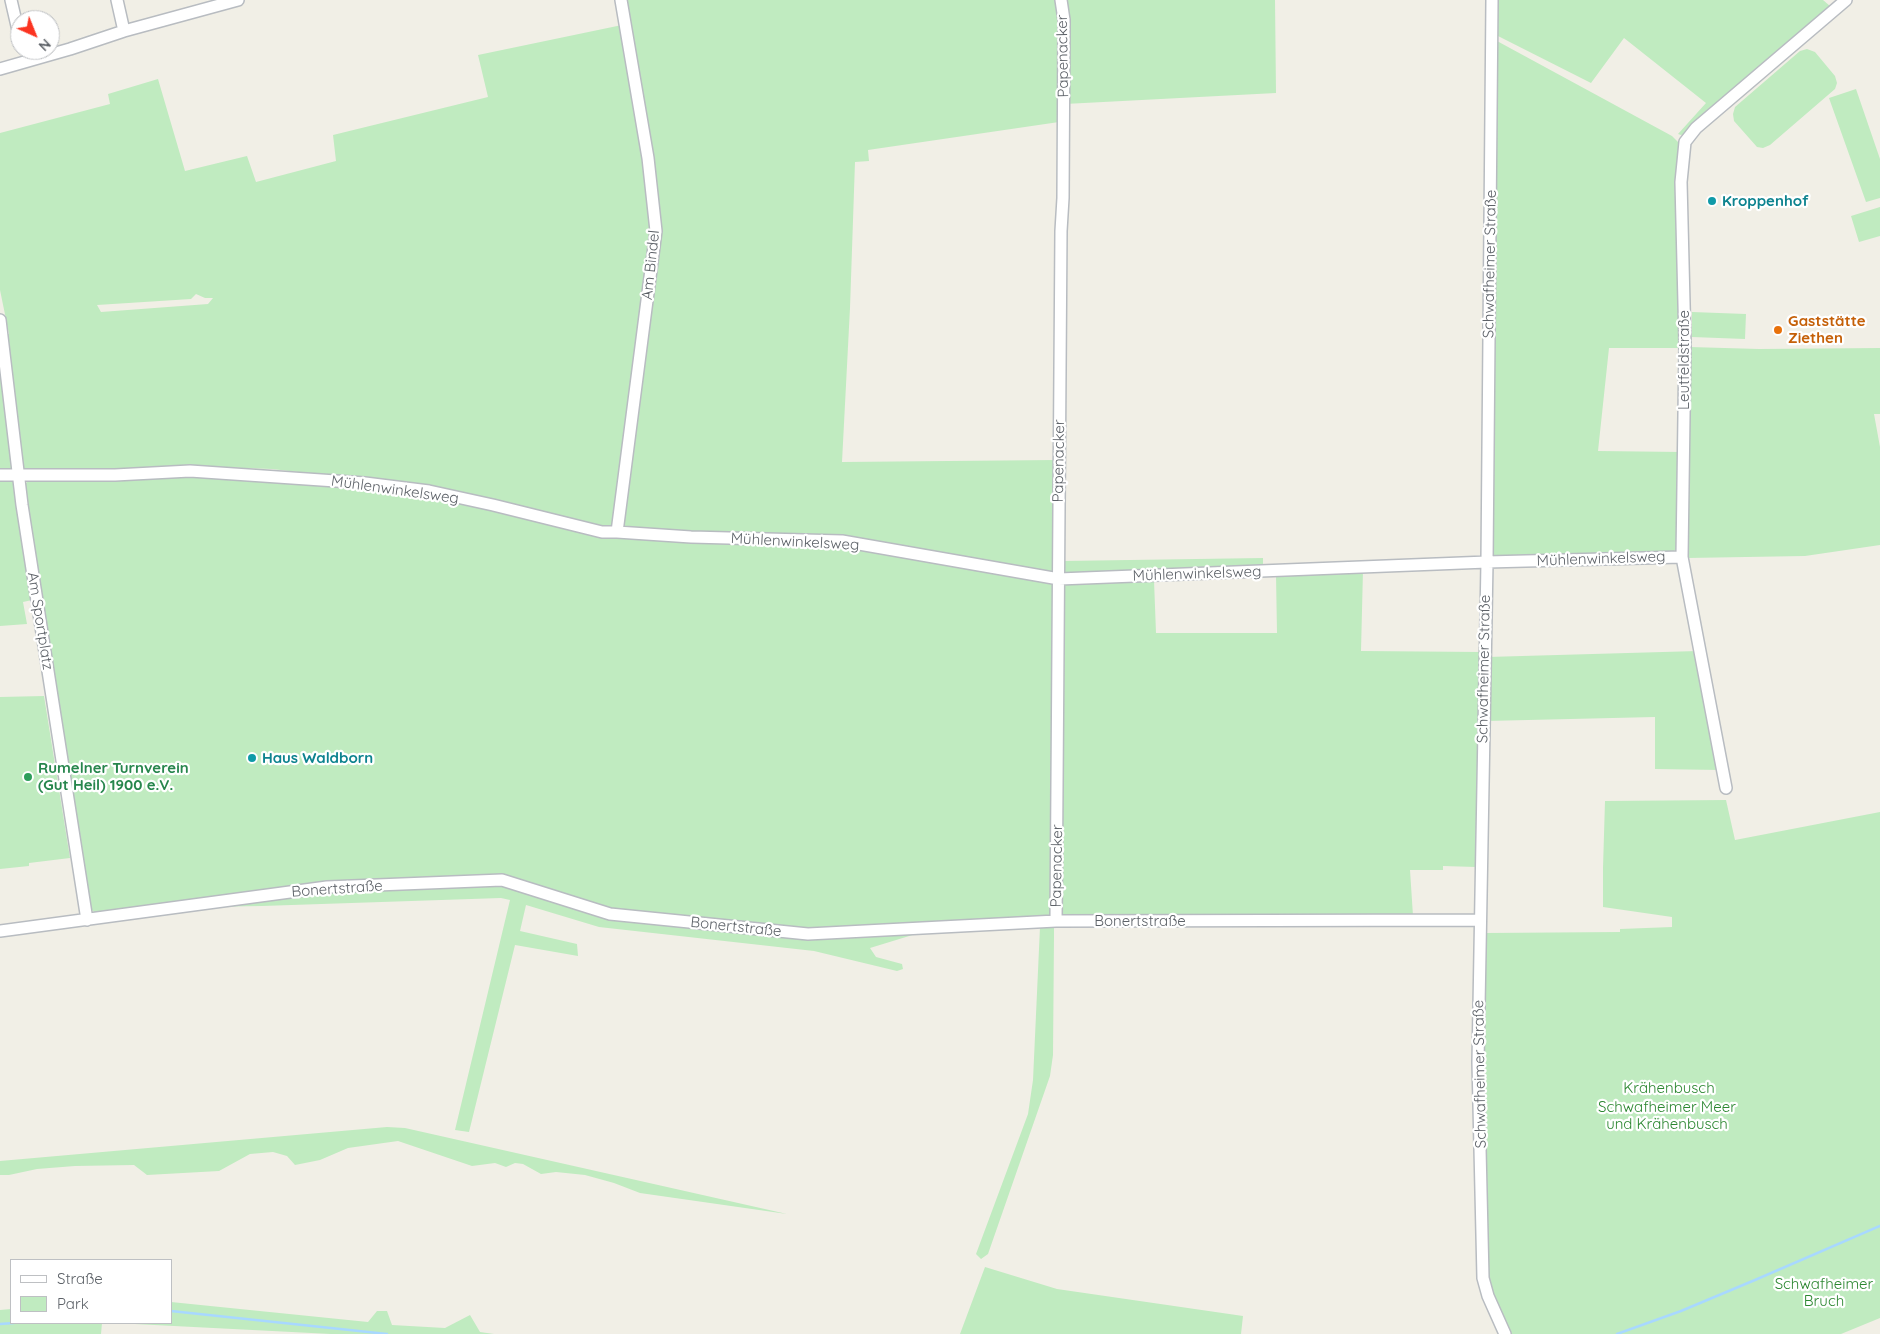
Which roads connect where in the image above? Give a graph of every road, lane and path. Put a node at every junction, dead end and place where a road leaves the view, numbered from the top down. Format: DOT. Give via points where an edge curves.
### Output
graph roads {
  1 [pos="117,0"];
  2 [pos="238,0"];
  3 [pos="621,0"];
  4 [pos="1061,0"];
  5 [pos="1492,0"];
  6 [pos="1846,0"];
  7 [pos="124,32"];
  8 [pos="60,51"];
  9 [pos="17,60"];
  10 [pos="0,69"];
  11 [pos="0,320"];
  12 [pos="0,474"];
  13 [pos="19,475"];
  14 [pos="617,532"];
  15 [pos="1682,557"];
  16 [pos="1487,562"];
  17 [pos="1059,579"];
  18 [pos="1726,788"];
  19 [pos="87,920"];
  20 [pos="1480,920"];
  21 [pos="1056,921"];
  22 [pos="0,931"];
  23 [pos="1505,1334"];
  1 -- 7 [label="street"];
  2 -- 7 [label="street"];
  3 -- 14 [label="street, Am Bindel" via="648,158 656,231"];
  4 -- 17 [label="street, Papenacker" via="1064,20"];
  5 -- 16 [label="street, Schwafheimer Straße"];
  6 -- 15 [label="street, Leutfeldstraße" via="1696,128 1686,142 1681,182 1685,344"];
  7 -- 8 [label="street"];
  9 -- 10 [label="street"];
  11 -- 13 [label="street, Am Sportplatz"];
  12 -- 13 [label="street, Mühlenwinkelsweg"];
  13 -- 14 [label="street, Mühlenwinkelsweg" via="190,471 364,483 428,491 602,532"];
  13 -- 19 [label="street, Am Sportplatz"];
  14 -- 17 [label="street, Mühlenwinkelsweg" via="691,538 842,541"];
  15 -- 16 [label="street, Mühlenwinkelsweg"];
  15 -- 18 [label="street, Leutfeldstraße"];
  16 -- 17 [label="street, Mühlenwinkelsweg"];
  16 -- 20 [label="street, Schwafheimer Straße"];
  17 -- 21 [label="street, Papenacker"];
  19 -- 21 [label="street, Bonertstraße" via="327,887 502,880 610,914 808,934"];
  19 -- 22 [label="street, Bonertstraße"];
  20 -- 21 [label="street, Bonertstraße"];
  20 -- 23 [label="street, Schwafheimer Straße" via="1478,1062 1483,1278"];
}
